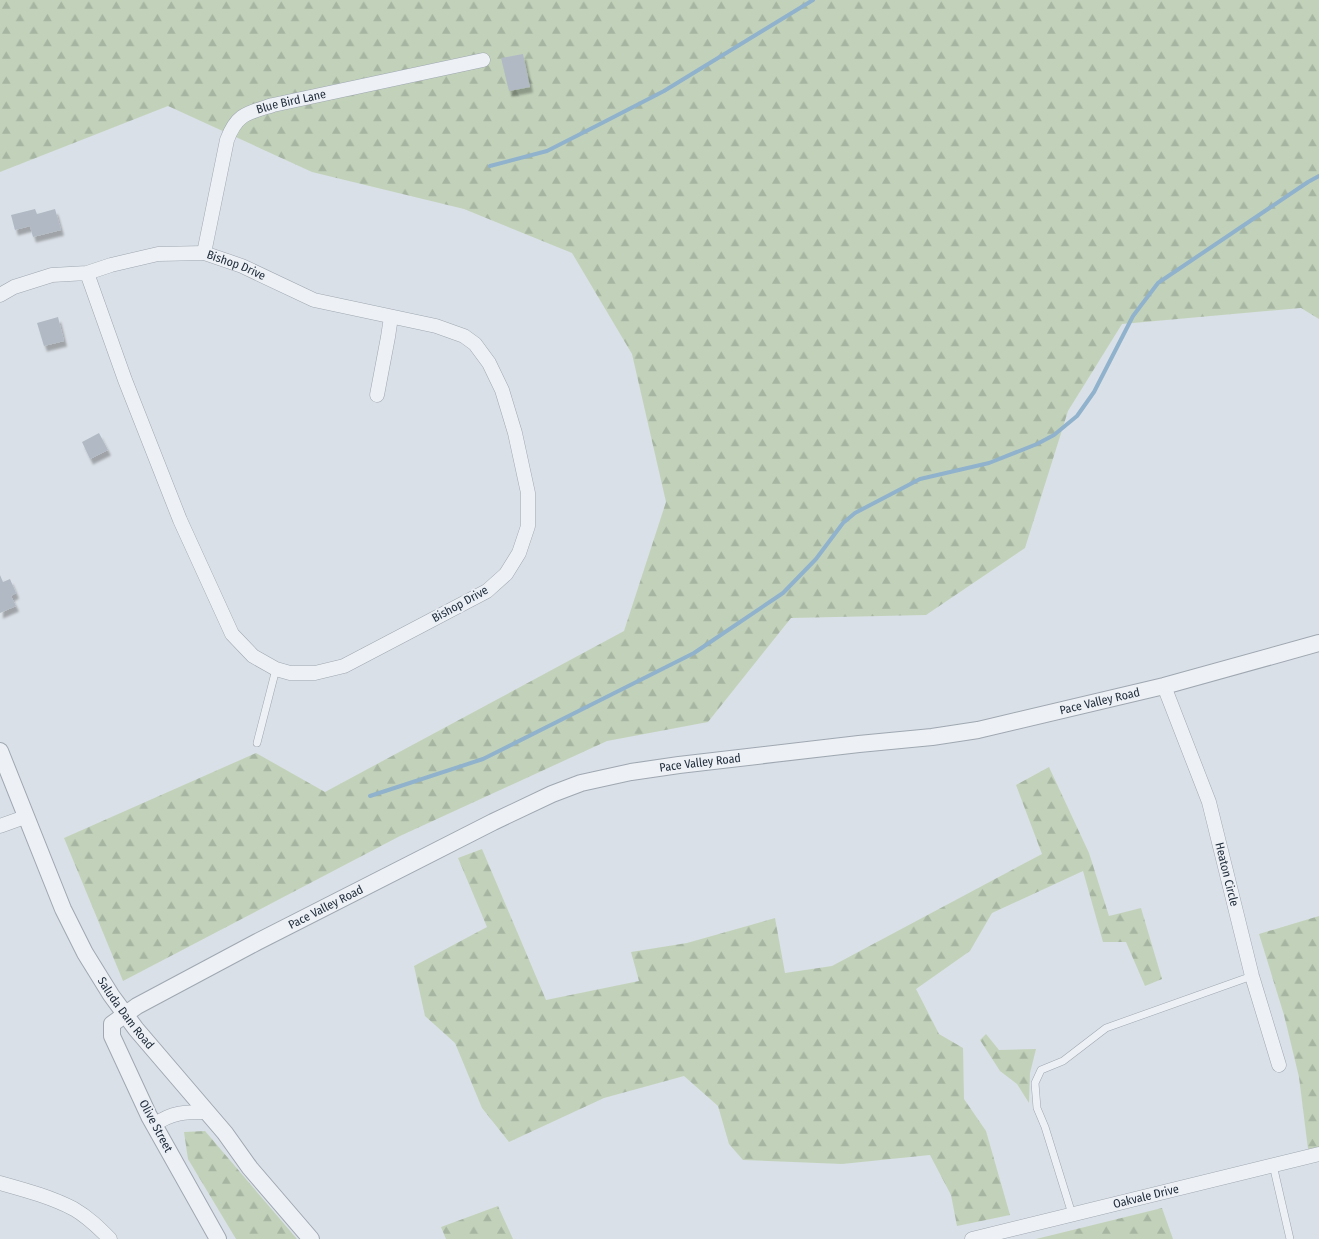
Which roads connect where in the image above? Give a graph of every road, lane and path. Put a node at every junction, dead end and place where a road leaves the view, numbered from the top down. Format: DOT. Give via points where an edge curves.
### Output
graph roads {
  1 [pos="483,60"];
  2 [pos="204,253"];
  3 [pos="87,272"];
  4 [pos="0,295"];
  5 [pos="391,317"];
  6 [pos="376,395"];
  7 [pos="1319,643"];
  8 [pos="276,669"];
  9 [pos="1164,686"];
  10 [pos="257,743"];
  11 [pos="0,751"];
  12 [pos="25,816"];
  13 [pos="0,826"];
  14 [pos="1252,976"];
  15 [pos="124,1014"];
  16 [pos="1279,1065"];
  17 [pos="206,1112"];
  18 [pos="154,1125"];
  19 [pos="1319,1154"];
  20 [pos="1273,1165"];
  21 [pos="0,1183"];
  22 [pos="1072,1214"];
  23 [pos="110,1239"];
  24 [pos="218,1239"];
  25 [pos="311,1239"];
  26 [pos="972,1239"];
  27 [pos="1290,1239"];
  1 -- 2 [label="street, Blue Bird Lane" via="244,114 232,127 227,140"];
  2 -- 3 [label="street, Bishop Drive" via="158,254"];
  2 -- 5 [label="street, Bishop Drive" via="242,266 314,300"];
  3 -- 4 [label="street, Bishop Drive" via="52,275"];
  3 -- 8 [label="street, Bishop Drive" via="124,380 176,511 232,634 253,656"];
  5 -- 6 [label="street"];
  5 -- 8 [label="street, Bishop Drive" via="436,326 464,336 475,344 489,363 502,390 524,467 528,526 519,552 506,574 487,591 344,666 315,673 290,674"];
  7 -- 9 [label="street, Pace Valley Road"];
  8 -- 10 [label="lane"];
  9 -- 14 [label="street, Heaton Circle" via="1209,802"];
  9 -- 15 [label="street, Pace Valley Road" via="978,730 679,765 580,783 493,822"];
  11 -- 12 [label="street, Saluda Dam Road"];
  12 -- 13 [label="street"];
  12 -- 15 [label="street, Saluda Dam Road" via="63,909 85,953"];
  14 -- 16 [label="street, Heaton Circle"];
  14 -- 22 [label="lane" via="1106,1028 1063,1061 1041,1070 1035,1083 1037,1108"];
  15 -- 17 [label="street, Saluda Dam Road"];
  15 -- 18 [label="street, Olive Street" via="112,1024 112,1036"];
  17 -- 18 [label="street" via="166,1116"];
  17 -- 25 [label="street, Saluda Dam Road"];
  18 -- 24 [label="street, Olive Street"];
  19 -- 20 [label="street, Oakvale Drive"];
  20 -- 22 [label="street, Oakvale Drive"];
  20 -- 27 [label="lane"];
  21 -- 23 [label="street" via="74,1209"];
  22 -- 26 [label="street, Oakvale Drive"];
}
